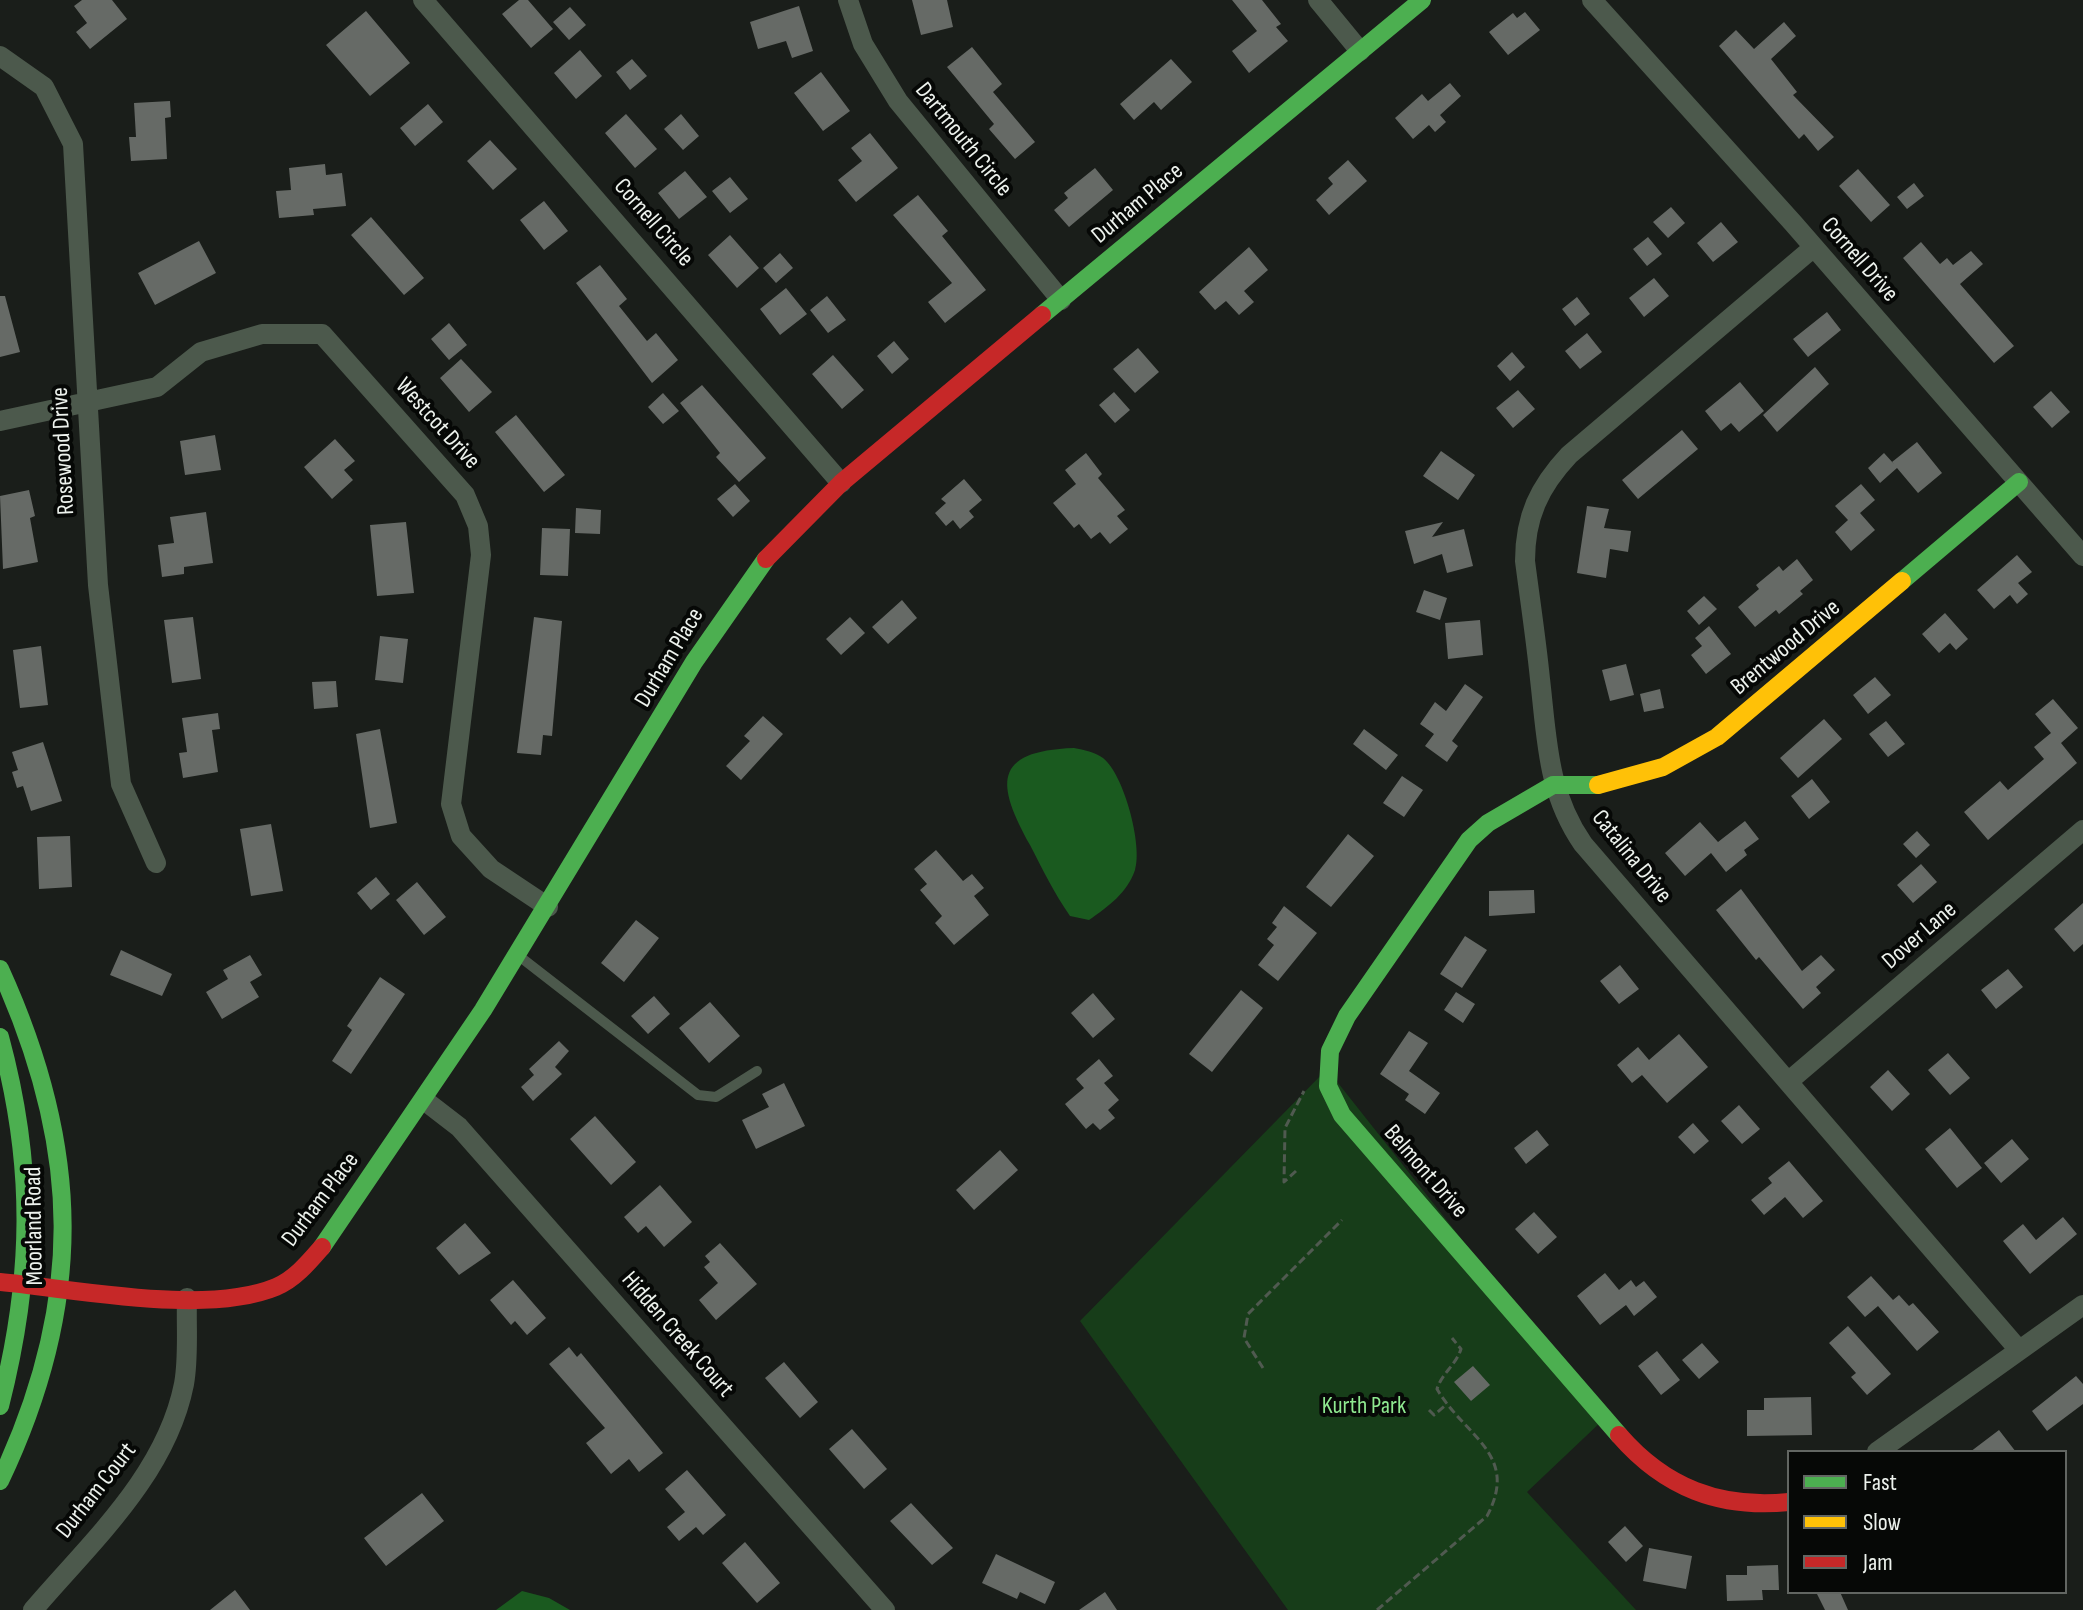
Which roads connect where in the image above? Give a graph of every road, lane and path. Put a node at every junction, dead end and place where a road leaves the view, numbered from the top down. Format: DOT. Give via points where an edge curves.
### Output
graph roads {
  1 [pos="423,0"];
  2 [pos="848,0"];
  3 [pos="1318,0"];
  4 [pos="1422,0"];
  5 [pos="1592,0"];
  6 [pos="1360,51"];
  7 [pos="0,56"];
  8 [pos="1814,247"];
  9 [pos="1061,300"];
  10 [pos="87,404"];
  11 [pos="0,421"];
  12 [pos="2019,482"];
  13 [pos="841,483"];
  14 [pos="2083,556"];
  15 [pos="1553,785"];
  16 [pos="2083,830"];
  17 [pos="156,863"];
  18 [pos="548,907"];
  19 [pos="518,955"];
  20 [pos="0,969"];
  21 [pos="0,1015"];
  22 [pos="0,1037"];
  23 [pos="1327,1069"];
  24 [pos="757,1071"];
  25 [pos="1789,1081"];
  26 [pos="424,1100"];
  27 [pos="1296,1171"];
  28 [pos="1342,1220"];
  29 [pos="0,1282"];
  30 [pos="27,1285"];
  31 [pos="61,1287"];
  32 [pos="187,1298"];
  33 [pos="2083,1305"];
  34 [pos="1452,1338"];
  35 [pos="2019,1350"];
  36 [pos="1263,1368"];
  37 [pos="1447,1404"];
  38 [pos="0,1406"];
  39 [pos="1429,1410"];
  40 [pos="1880,1450"];
  41 [pos="0,1458"];
  42 [pos="0,1481"];
  43 [pos="1787,1502"];
  44 [pos="33,1610"];
  45 [pos="885,1610"];
  46 [pos="1377,1610"];
  1 -- 13 [label="street, Cornell Circle"];
  2 -- 9 [label="street, Dartmouth Circle" via="874,67 898,101"];
  3 -- 6 [label="street"];
  4 -- 6 [label="street, Durham Place"];
  5 -- 8 [label="street, Cornell Drive"];
  6 -- 9 [label="street, Durham Place"];
  7 -- 10 [label="street, Rosewood Drive" via="44,87 73,144"];
  8 -- 12 [label="street, Cornell Drive"];
  8 -- 15 [label="street, Catalina Drive" via="1569,455 1532,507 1525,561"];
  9 -- 13 [label="street, Durham Place"];
  10 -- 11 [label="street, Westcot Drive"];
  10 -- 17 [label="street, Rosewood Drive" via="98,585 121,784"];
  10 -- 18 [label="street, Westcot Drive" via="157,387 201,352 216,347 262,334 322,334 465,495 478,526 481,555 451,804 461,836 491,869"];
  12 -- 14 [label="street, Cornell Drive"];
  12 -- 15 [label="street, Brentwood Drive" via="1717,737 1638,776 1588,787"];
  13 -- 18 [label="street, Durham Place" via="775,547 733,602"];
  15 -- 23 [label="street" via="1469,840 1347,1016"];
  15 -- 25 [label="street, Catalina Drive" via="1583,844"];
  16 -- 25 [label="street, Dover Lane"];
  18 -- 19 [label="street, Durham Place"];
  19 -- 24 [label="lane" via="698,1095 716,1097"];
  19 -- 26 [label="street, Durham Place"];
  20 -- 31 [label="street, Moorland Road" via="34,1045 50,1104 62,1192"];
  21 -- 31 [label="street" via="35,1116 44,1169 47,1265"];
  22 -- 30 [label="street, Moorland Road" via="19,1111 27,1173"];
  23 -- 27 [label="path" via="1302,1093 1285,1128 1284,1182"];
  23 -- 43 [label="street, Belmont Drive" via="1334,1100 1358,1137 1638,1457 1658,1475 1710,1500 1765,1506"];
  25 -- 35 [label="street, Catalina Drive"];
  26 -- 32 [label="street, Durham Place" via="314,1256 278,1286 231,1297"];
  26 -- 45 [label="street, Hidden Creek Court" via="459,1127"];
  28 -- 36 [label="path" via="1248,1314 1244,1338"];
  29 -- 30 [label="street, Durham Place"];
  30 -- 31 [label="street, Durham Place"];
  30 -- 38 [label="street, Moorland Road"];
  30 -- 41 [label="street" via="37,1320 23,1390"];
  31 -- 32 [label="street, Durham Place"];
  31 -- 42 [label="street, Moorland Road" via="46,1365"];
  32 -- 44 [label="street, Durham Court" via="185,1381 157,1459"];
  33 -- 35 [label="street"];
  34 -- 37 [label="path" via="1461,1349 1458,1360 1437,1389"];
  35 -- 40 [label="street"];
  37 -- 39 [label="path" via="1434,1415"];
  37 -- 46 [label="path" via="1494,1462 1500,1481 1497,1498 1487,1516"];
}
